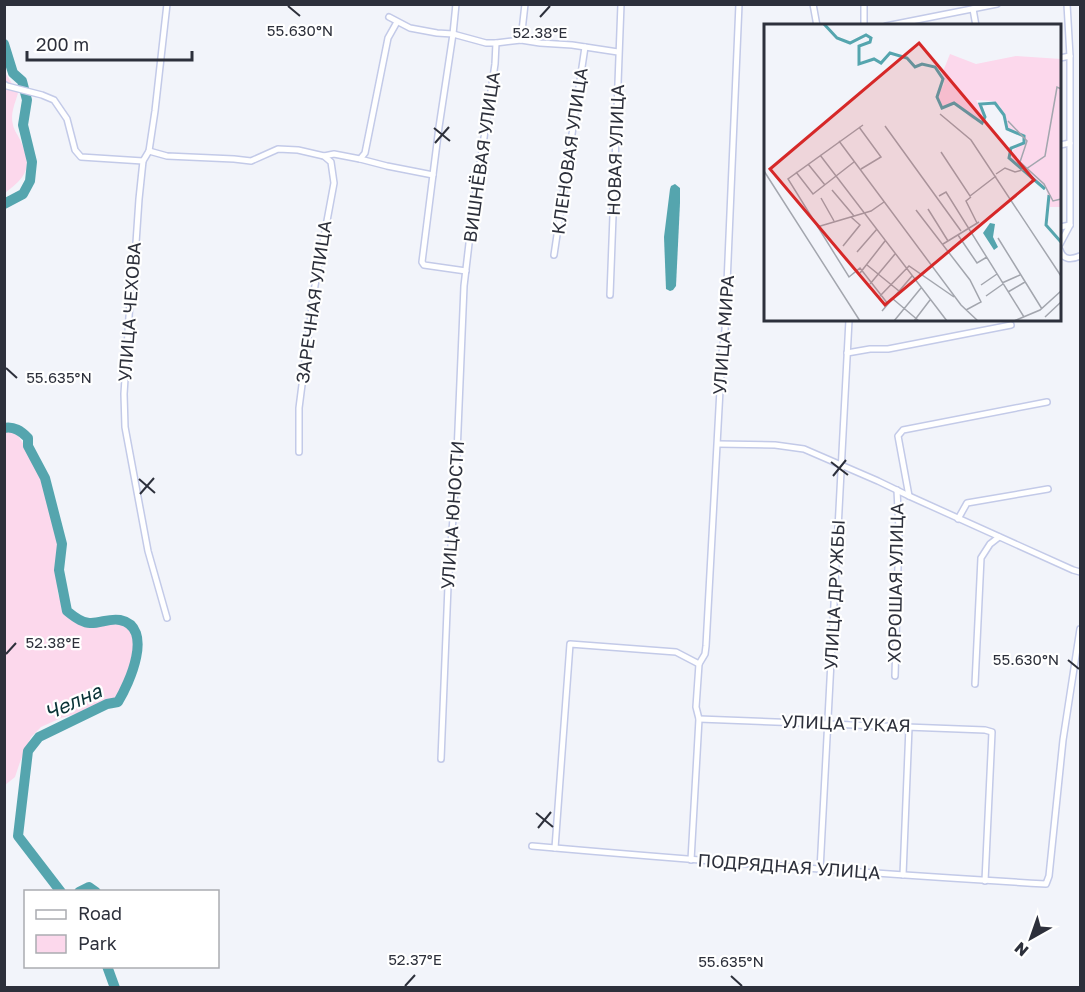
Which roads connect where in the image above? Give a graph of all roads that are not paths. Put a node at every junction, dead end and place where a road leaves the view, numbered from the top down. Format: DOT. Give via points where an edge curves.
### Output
graph roads {
  1 [pos="167,4"];
  2 [pos="456,4"];
  3 [pos="525,4"];
  4 [pos="621,4"];
  5 [pos="739,4"];
  6 [pos="813,4"];
  7 [pos="864,4"];
  8 [pos="997,4"];
  9 [pos="1067,4"];
  10 [pos="973,9"];
  11 [pos="389,17"];
  12 [pos="397,22"];
  13 [pos="817,24"];
  14 [pos="864,24"];
  15 [pos="896,24"];
  16 [pos="976,24"];
  17 [pos="453,34"];
  18 [pos="521,40"];
  19 [pos="496,43"];
  20 [pos="585,47"];
  21 [pos="618,52"];
  22 [pos="1070,56"];
  23 [pos="1061,58"];
  24 [pos="4,84"];
  25 [pos="1070,143"];
  26 [pos="1061,145"];
  27 [pos="149,151"];
  28 [pos="324,156"];
  29 [pos="360,159"];
  30 [pos="143,161"];
  31 [pos="433,175"];
  32 [pos="1070,225"];
  33 [pos="1061,227"];
  34 [pos="1061,241"];
  35 [pos="1061,252"];
  36 [pos="554,255"];
  37 [pos="1080,256"];
  38 [pos="466,271"];
  39 [pos="610,295"];
  40 [pos="849,321"];
  41 [pos="1011,325"];
  42 [pos="847,353"];
  43 [pos="1047,402"];
  44 [pos="717,444"];
  45 [pos="299,452"];
  46 [pos="841,464"];
  47 [pos="1048,489"];
  48 [pos="897,490"];
  49 [pos="909,496"];
  50 [pos="958,519"];
  51 [pos="999,537"];
  52 [pos="1080,572"];
  53 [pos="167,618"];
  54 [pos="1080,629"];
  55 [pos="1079,642"];
  56 [pos="699,664"];
  57 [pos="894,676"];
  58 [pos="975,684"];
  59 [pos="699,718"];
  60 [pos="828,723"];
  61 [pos="909,727"];
  62 [pos="441,759"];
  63 [pos="532,846"];
  64 [pos="555,848"];
  65 [pos="691,860"];
  66 [pos="820,870"];
  67 [pos="903,876"];
  68 [pos="984,881"];
  1 -- 27 [label="street, УЛИЦА ЧЕХОВА"];
  2 -- 17 [label="street"];
  3 -- 18 [label="street"];
  4 -- 21 [label="street, НОВАЯ УЛИЦА"];
  5 -- 44 [label="street, УЛИЦА МИРА"];
  6 -- 13 [label="street"];
  7 -- 14 [label="street"];
  8 -- 10 [label="street"];
  9 -- 22 [label="street"];
  10 -- 15 [label="street"];
  10 -- 16 [label="street"];
  11 -- 12 [label="street"];
  12 -- 17 [label="street" via="419,30"];
  12 -- 29 [label="street" via="388,38 365,153"];
  17 -- 19 [label="street"];
  17 -- 31 [label="street"];
  18 -- 19 [label="street"];
  18 -- 20 [label="street"];
  19 -- 38 [label="street, ВИШНЁВАЯ УЛИЦА"];
  20 -- 21 [label="street"];
  20 -- 36 [label="street, КЛЕНОВАЯ УЛИЦА"];
  21 -- 39 [label="street, НОВАЯ УЛИЦА"];
  22 -- 23 [label="street"];
  22 -- 25 [label="street"];
  24 -- 30 [label="street" via="54,100 67,119 75,150 81,157"];
  25 -- 26 [label="street"];
  25 -- 32 [label="street"];
  27 -- 28 [label="street" via="168,156 251,161 278,149"];
  27 -- 30 [label="street, УЛИЦА ЧЕХОВА"];
  28 -- 29 [label="street"];
  28 -- 45 [label="street, ЗАРЕЧНАЯ УЛИЦА" via="331,162 334,183 314,291 299,408"];
  29 -- 31 [label="street"];
  30 -- 53 [label="street, УЛИЦА ЧЕХОВА" via="131,286 125,427 148,551"];
  31 -- 38 [label="street" via="422,264"];
  32 -- 33 [label="street"];
  32 -- 34 [label="street"];
  35 -- 37 [label="street" via="1072,260"];
  38 -- 62 [label="street, УЛИЦА ЮНОСТИ"];
  40 -- 42 [label="street, УЛИЦА ДРУЖБЫ"];
  41 -- 42 [label="street"];
  42 -- 46 [label="street, УЛИЦА ДРУЖБЫ"];
  43 -- 49 [label="street" via="903,430 898,436"];
  44 -- 46 [label="street" via="804,449"];
  44 -- 56 [label="street, УЛИЦА МИРА" via="706,646"];
  46 -- 48 [label="street"];
  46 -- 60 [label="street, УЛИЦА ДРУЖБЫ"];
  47 -- 50 [label="street" via="967,503"];
  48 -- 49 [label="street"];
  48 -- 57 [label="street, ХОРОШАЯ УЛИЦА"];
  49 -- 50 [label="street"];
  50 -- 51 [label="street"];
  51 -- 52 [label="street"];
  51 -- 58 [label="street" via="981,558"];
  54 -- 55 [label="street"];
  55 -- 68 [label="street, ПОДРЯДНАЯ УЛИЦА" via="1046,884"];
  56 -- 59 [label="street, УЛИЦА МИРА"];
  56 -- 64 [label="street" via="676,652 570,644"];
  59 -- 60 [label="street, УЛИЦА ТУКАЯ"];
  59 -- 65 [label="street, УЛИЦА МИРА"];
  60 -- 61 [label="street, УЛИЦА ТУКАЯ"];
  60 -- 66 [label="street, УЛИЦА ДРУЖБЫ"];
  61 -- 67 [label="street"];
  61 -- 68 [label="street, УЛИЦА ТУКАЯ" via="992,732"];
  63 -- 64 [label="street, ПОДРЯДНАЯ УЛИЦА"];
  64 -- 65 [label="street, ПОДРЯДНАЯ УЛИЦА"];
  65 -- 66 [label="street, ПОДРЯДНАЯ УЛИЦА"];
  66 -- 67 [label="street, ПОДРЯДНАЯ УЛИЦА"];
  67 -- 68 [label="street, ПОДРЯДНАЯ УЛИЦА"];
}
